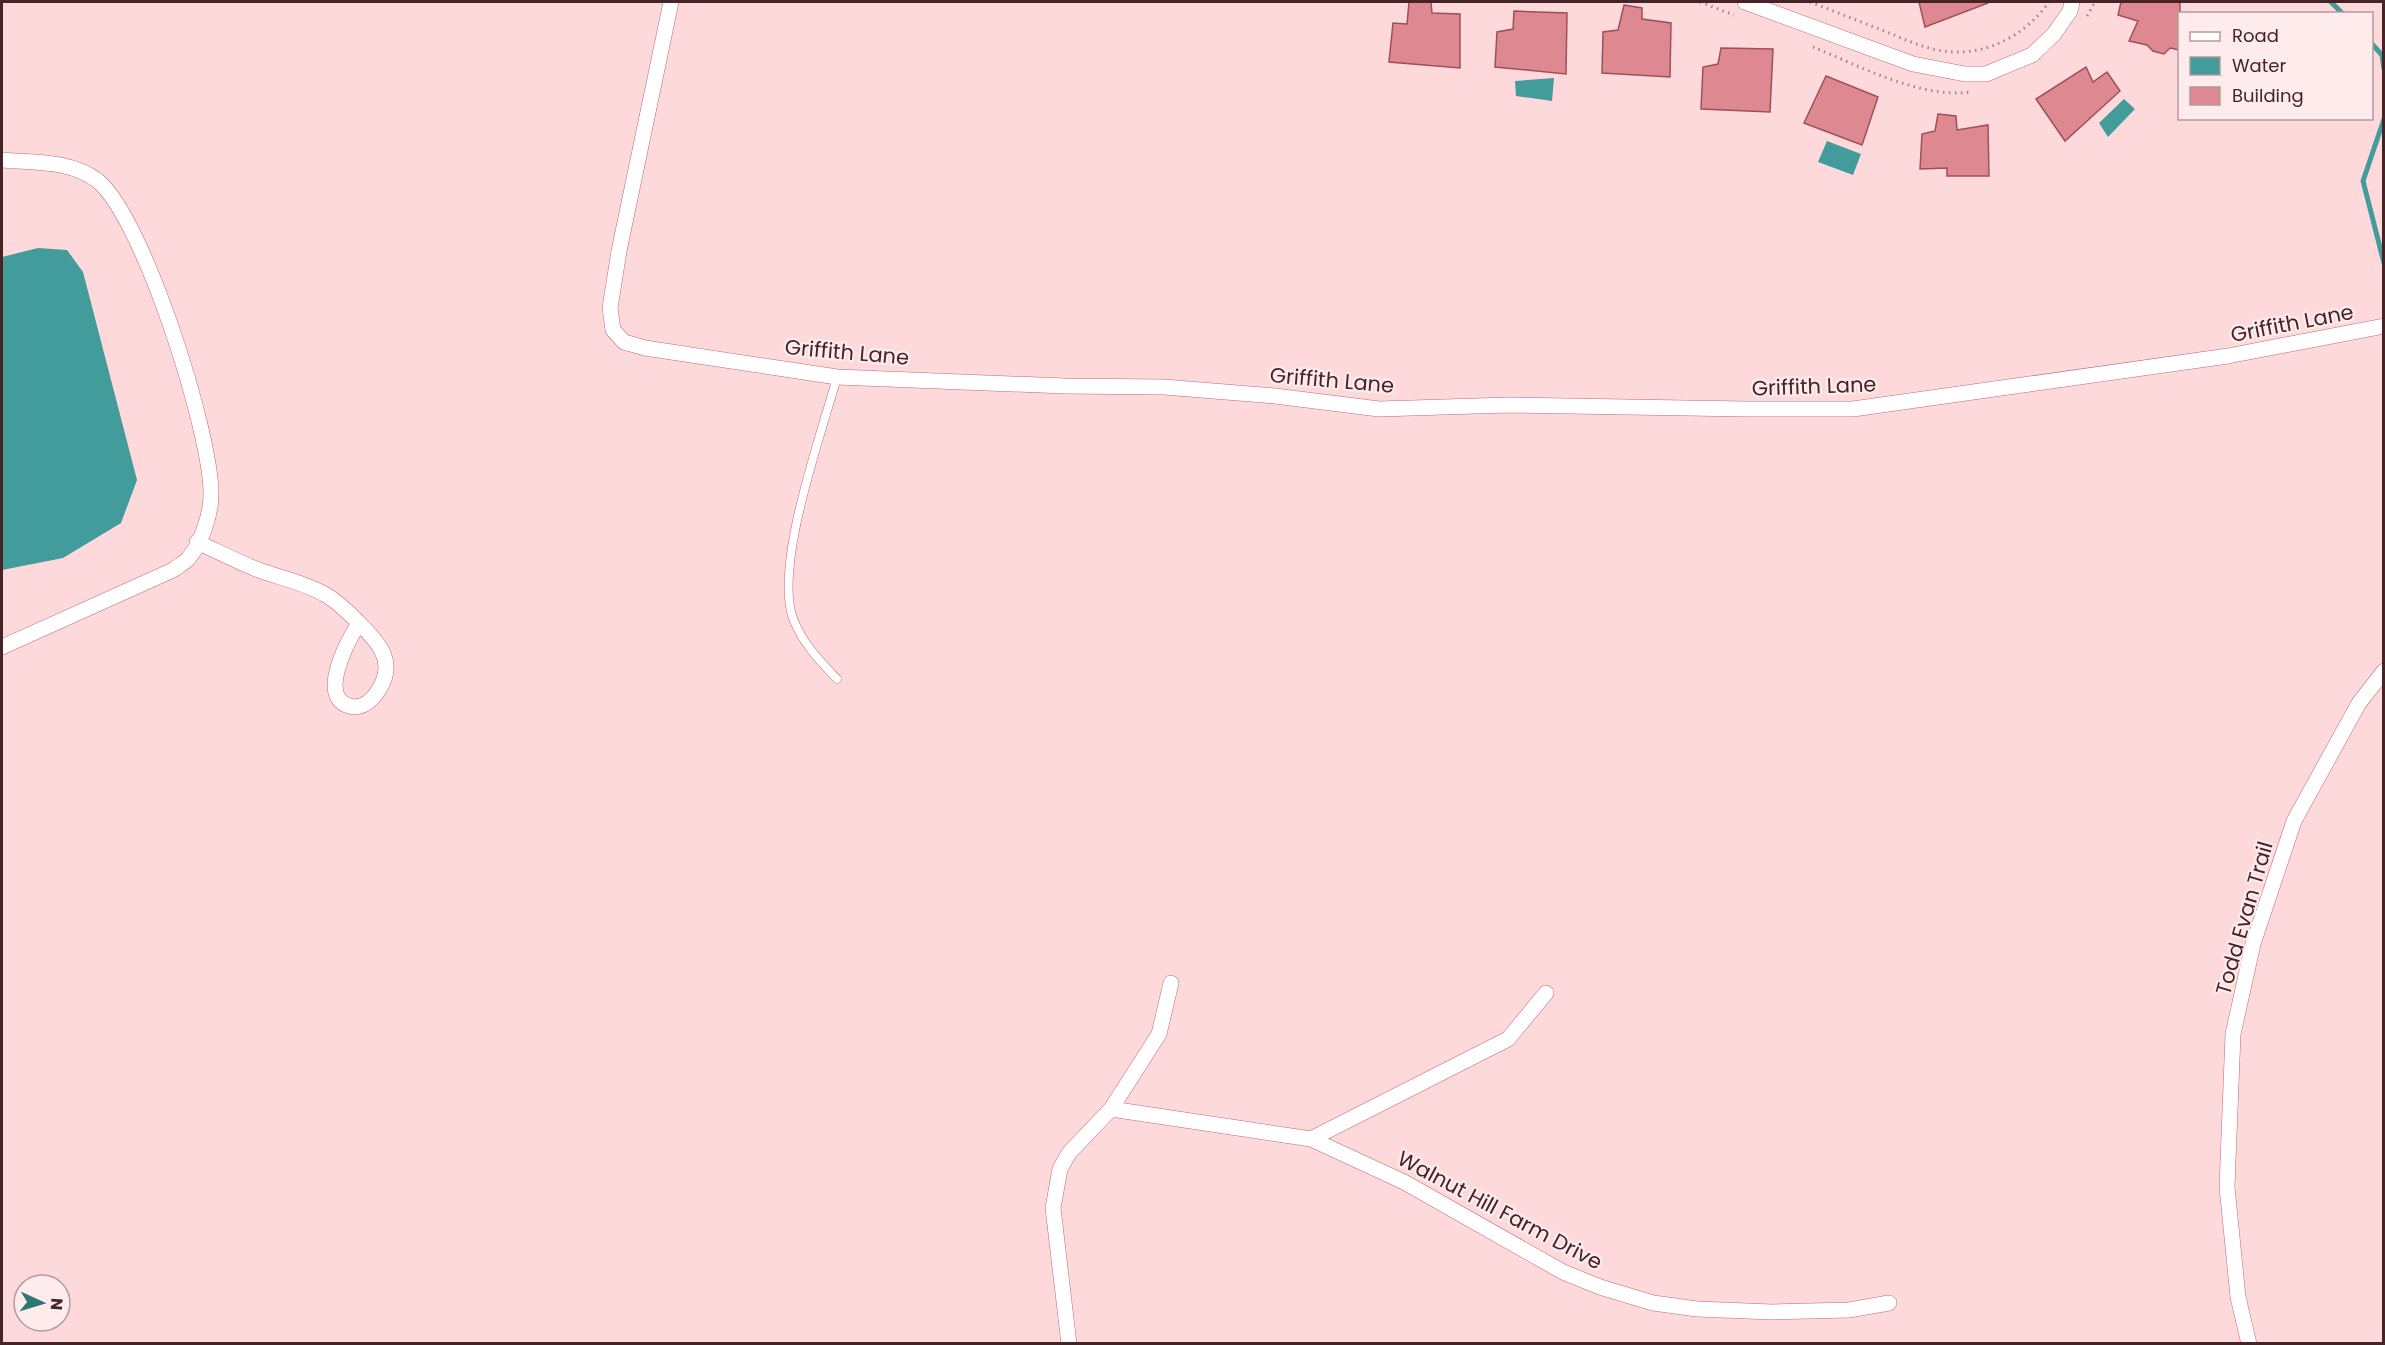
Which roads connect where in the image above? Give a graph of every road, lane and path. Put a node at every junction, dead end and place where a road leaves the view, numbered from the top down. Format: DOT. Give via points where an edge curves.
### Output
graph roads {
  1 [pos="671,2"];
  2 [pos="1745,2"];
  3 [pos="1810,2"];
  4 [pos="2049,2"];
  5 [pos="2072,2"];
  6 [pos="2,160"];
  7 [pos="2384,326"];
  8 [pos="837,377"];
  9 [pos="197,542"];
  10 [pos="359,623"];
  11 [pos="2,647"];
  12 [pos="2384,671"];
  13 [pos="837,680"];
  14 [pos="1171,983"];
  15 [pos="1546,993"];
  16 [pos="1111,1109"];
  17 [pos="1311,1139"];
  18 [pos="1889,1303"];
  19 [pos="1069,1344"];
  20 [pos="2250,1344"];
  1 -- 8 [label="street, Griffith Lane" via="619,251 610,308 613,330 624,342 645,348"];
  2 -- 5 [label="street" via="1913,64 1986,74 2032,55 2054,34"];
  3 -- 4 [label="path" via="1927,47 1963,52 1988,48 2013,36 2029,26"];
  6 -- 9 [label="street" via="76,167 99,182 122,210 167,315 210,469 212,497"];
  7 -- 8 [label="street, Griffith Lane" via="2228,356 1853,409 1508,405 1379,409 1164,387"];
  8 -- 13 [label="lane" via="790,552 788,589 793,620 809,650"];
  9 -- 10 [label="street" via="326,595"];
  9 -- 11 [label="street" via="188,558 173,570"];
  10 -- 10 [label="street" via="348,640 335,687 341,703 355,707 372,699 383,682 386,668 379,643"];
  12 -- 20 [label="street, Todd Evan Trail" via="2359,703 2294,821 2253,944 2233,1034 2227,1187 2238,1297"];
  14 -- 16 [label="street" via="1159,1034"];
  15 -- 17 [label="street" via="1508,1039"];
  16 -- 17 [label="street, Walnut Hill Farm Drive"];
  16 -- 19 [label="street" via="1069,1153 1055,1187 1053,1208"];
  17 -- 18 [label="street, Walnut Hill Farm Drive" via="1404,1182 1563,1272 1653,1303 1772,1312 1849,1310"];
}
